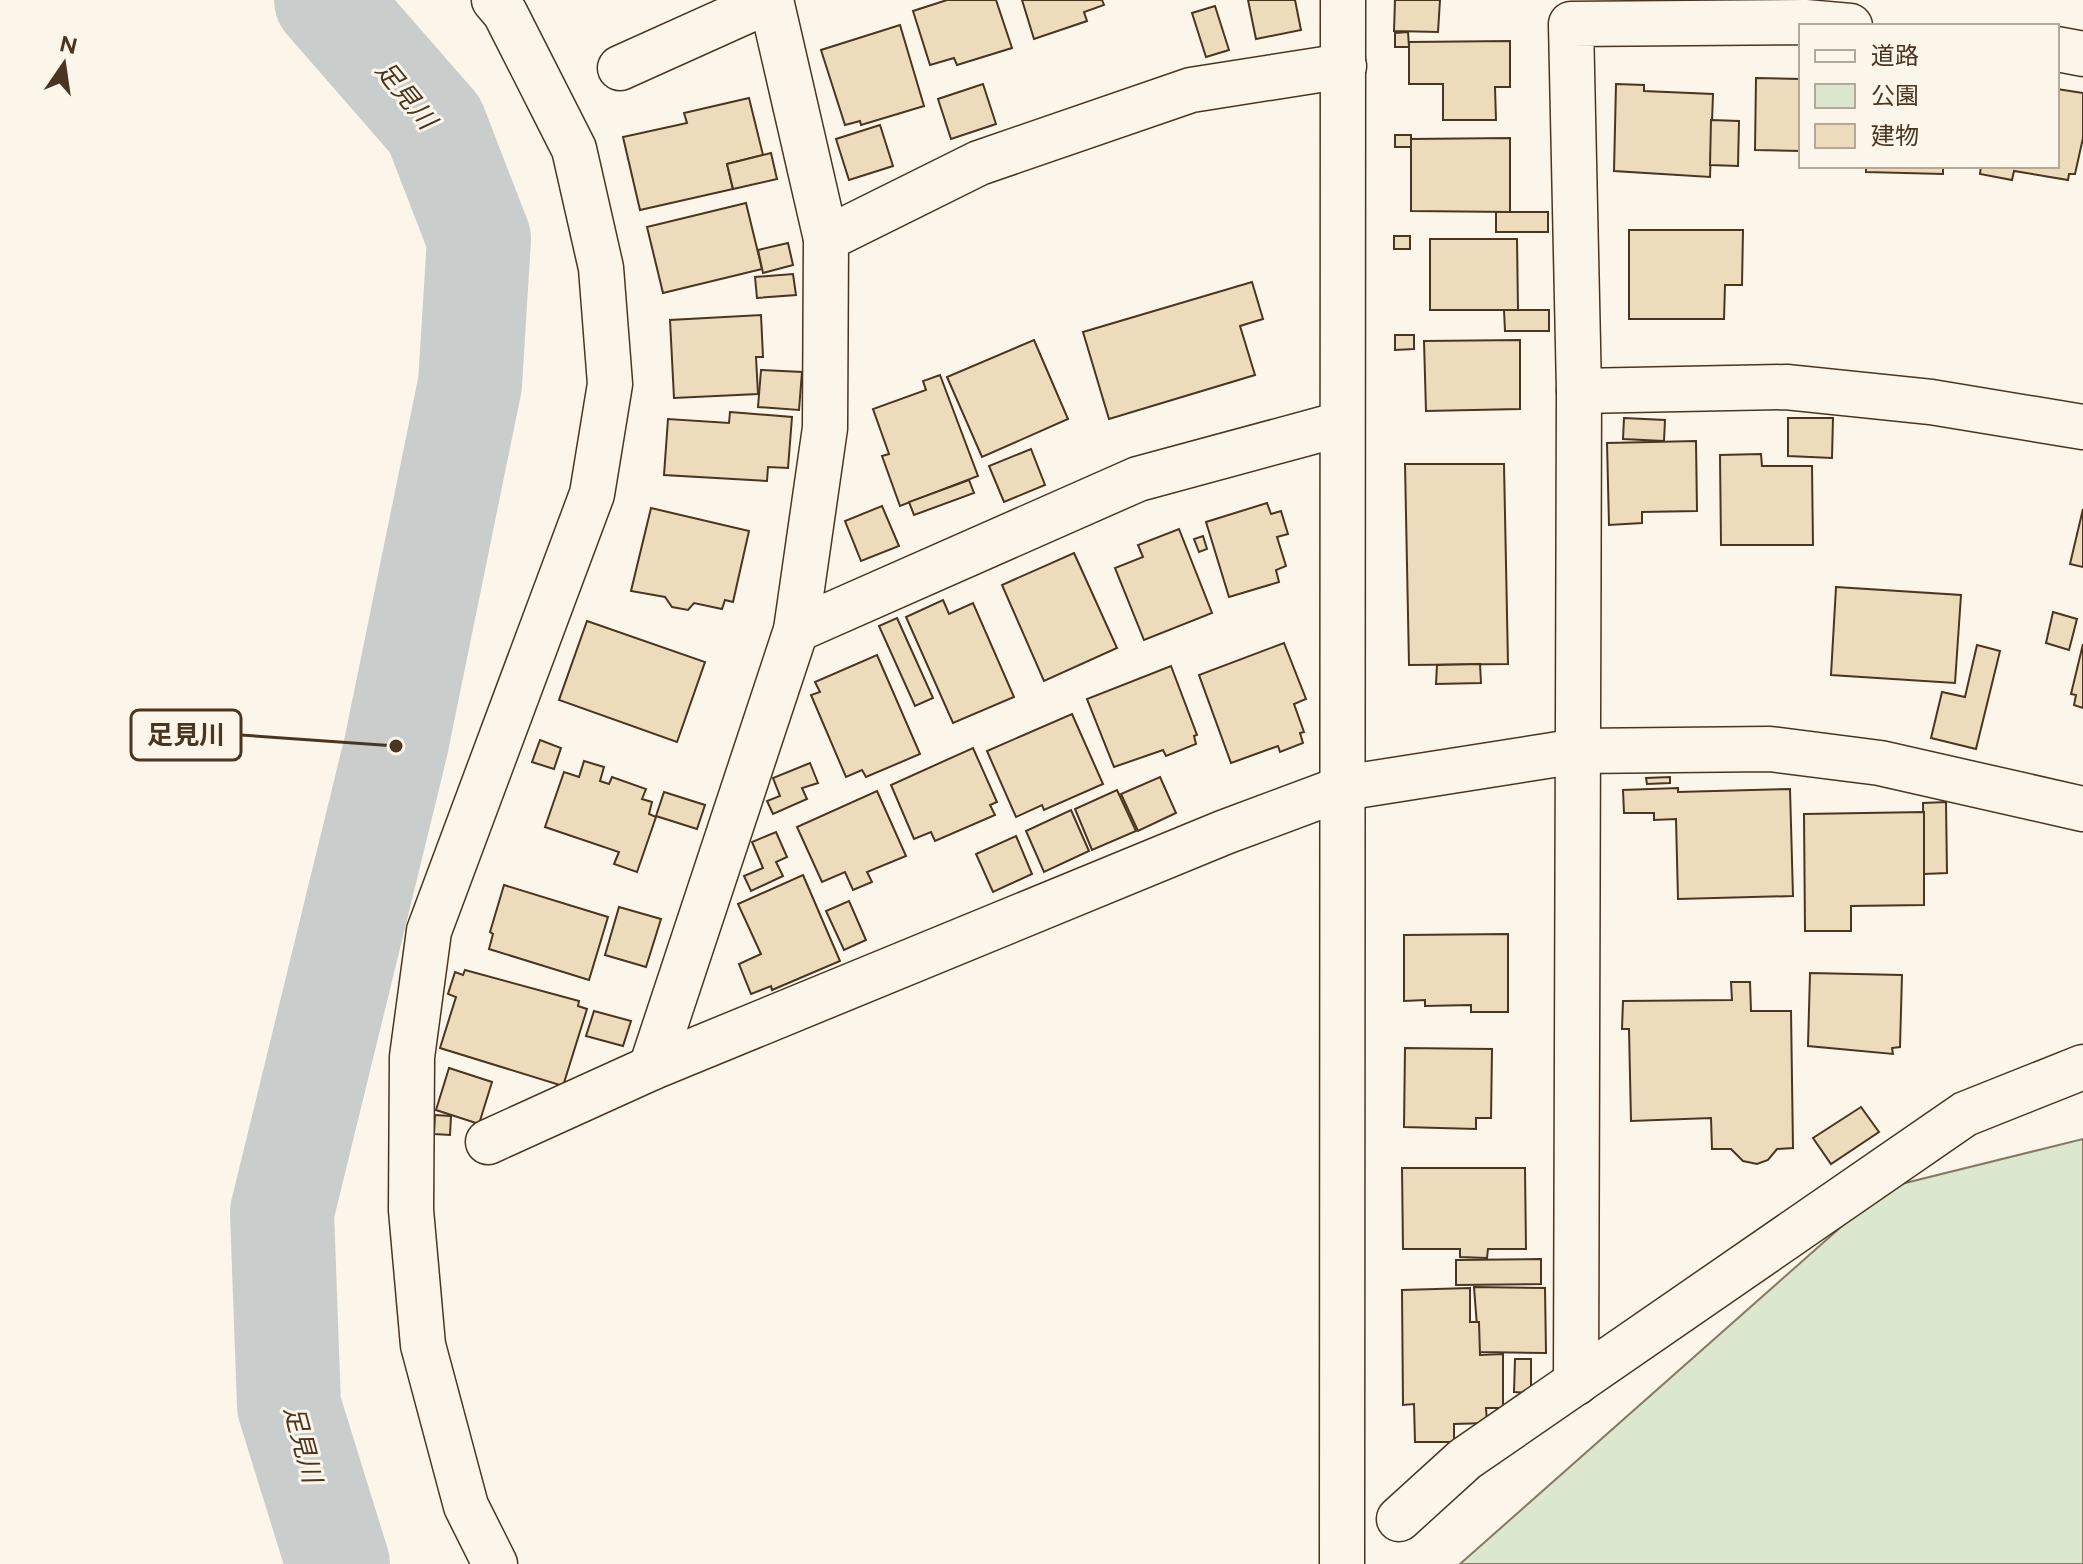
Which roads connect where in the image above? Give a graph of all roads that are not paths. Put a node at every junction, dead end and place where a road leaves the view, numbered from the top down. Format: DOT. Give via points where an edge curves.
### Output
graph roads {
  1 [pos="494,0"];
  2 [pos="771,0"];
  3 [pos="1343,0"];
  4 [pos="1571,12"];
  5 [pos="1828,24"];
  6 [pos="2059,49"];
  7 [pos="2083,54"];
  8 [pos="1344,66"];
  9 [pos="620,68"];
  10 [pos="826,239"];
  11 [pos="1579,391"];
  12 [pos="1341,424"];
  13 [pos="2083,427"];
  14 [pos="796,630"];
  15 [pos="1578,751"];
  16 [pos="1343,788"];
  17 [pos="2083,809"];
  18 [pos="2083,1067"];
  19 [pos="651,1068"];
  20 [pos="488,1142"];
  21 [pos="1576,1383"];
  22 [pos="1399,1519"];
  23 [pos="495,1564"];
  24 [pos="1342,1564"];
  1 -- 23 [label="street" via="574,149 601,268 610,384 592,494 429,931 412,1057 411,1210 423,1345 466,1506"];
  2 -- 9 [label="street"];
  2 -- 10 [label="street"];
  3 -- 8 [label="street"];
  4 -- 5 [label="street"];
  4 -- 11 [label="street"];
  6 -- 7 [label="street"];
  8 -- 10 [label="street" via="1191,90 979,163"];
  8 -- 12 [label="street"];
  10 -- 14 [label="street" via="825,428"];
  11 -- 13 [label="street" via="1786,387 1931,402"];
  11 -- 15 [label="street"];
  12 -- 14 [label="street" via="1138,479"];
  12 -- 16 [label="street"];
  14 -- 19 [label="street"];
  15 -- 16 [label="street"];
  15 -- 17 [label="street" via="1770,749 1880,763"];
  15 -- 21 [label="street"];
  16 -- 19 [label="street"];
  16 -- 24 [label="street"];
  18 -- 21 [label="street" via="1965,1114"];
  19 -- 20 [label="street"];
  21 -- 22 [label="street" via="1465,1459"];
}
